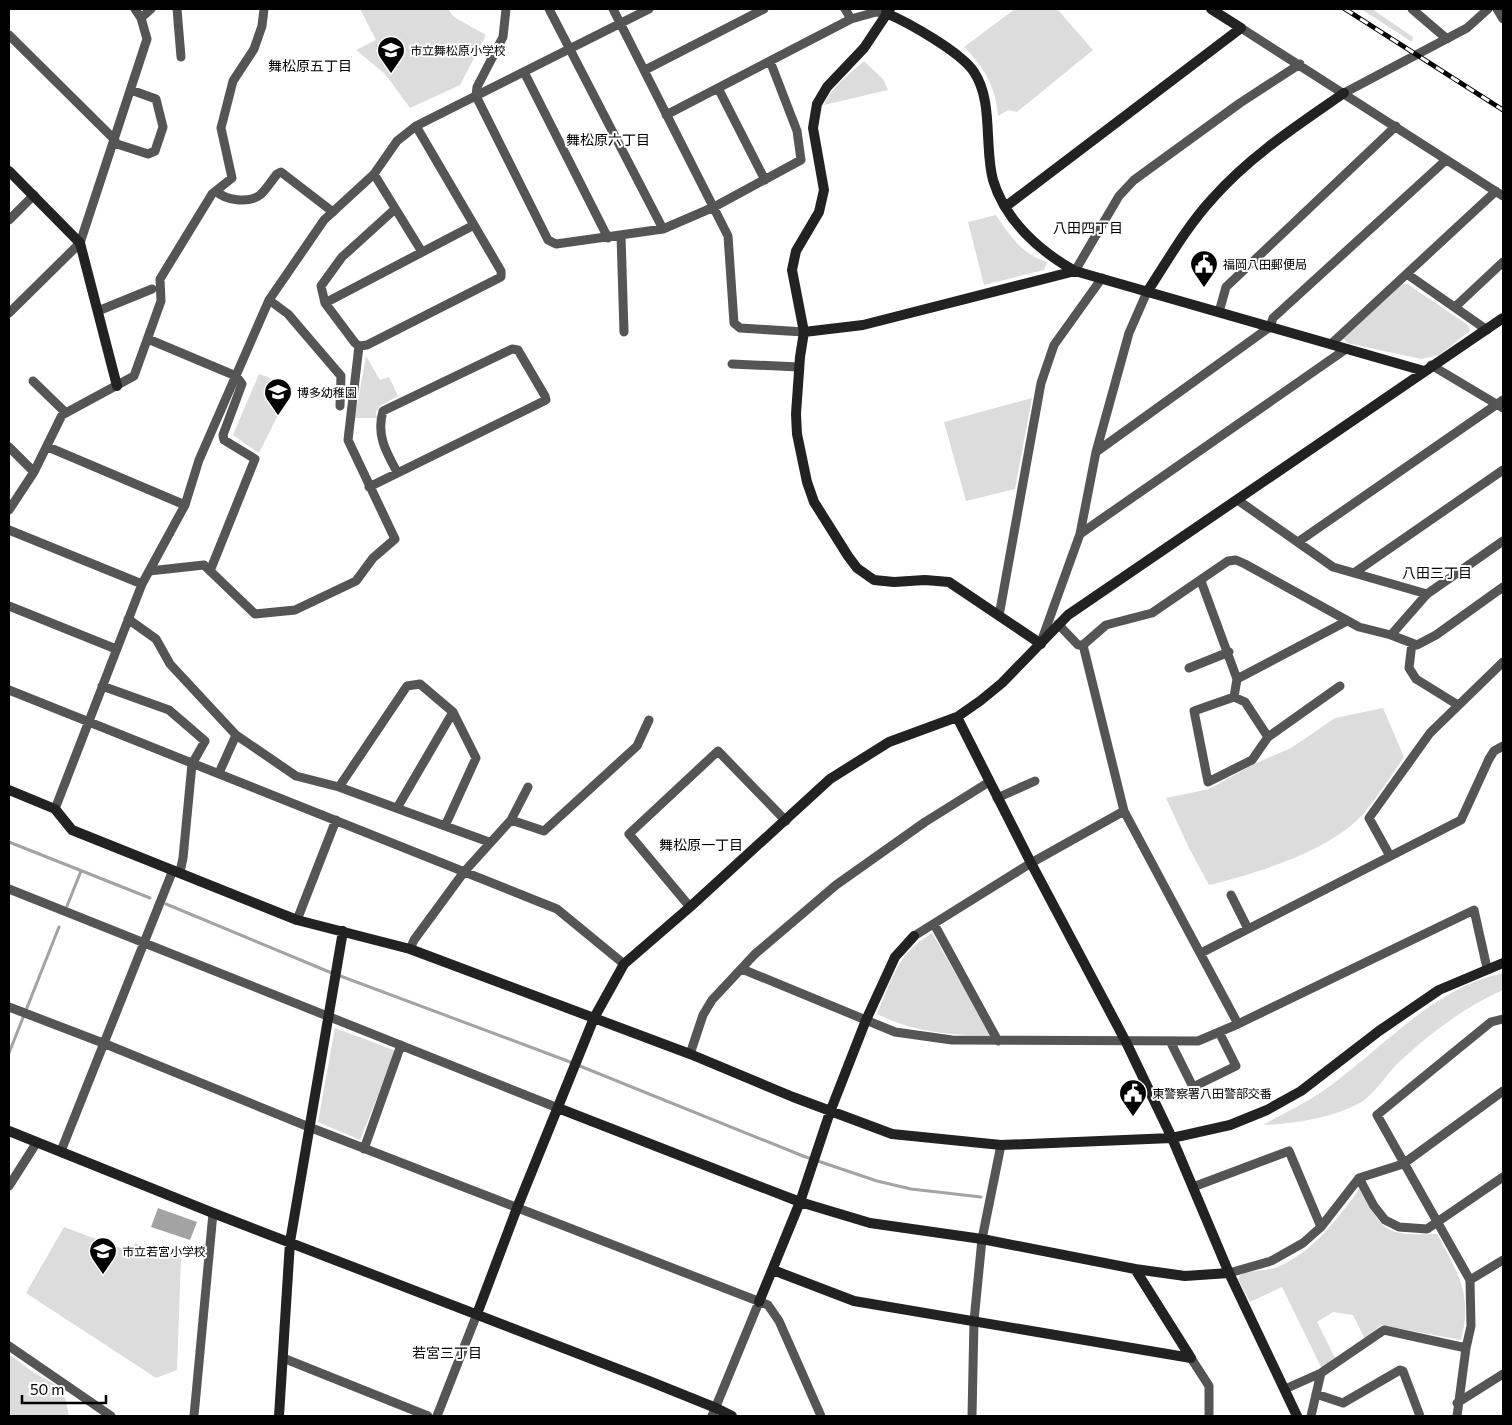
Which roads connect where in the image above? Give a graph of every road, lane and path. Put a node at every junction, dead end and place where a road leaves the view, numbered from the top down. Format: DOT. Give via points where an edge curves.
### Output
graph roads {
  1 [pos="135,9"];
  2 [pos="151,9"];
  3 [pos="177,9"];
  4 [pos="264,9"];
  5 [pos="506,9"];
  6 [pos="549,9"];
  7 [pos="613,9"];
  8 [pos="649,9"];
  9 [pos="764,9"];
  10 [pos="845,9"];
  11 [pos="1211,9"];
  12 [pos="1412,9"];
  13 [pos="1488,9"];
  14 [pos="1497,9"];
  15 [pos="888,11"];
  16 [pos="141,18"];
  17 [pos="850,19"];
  18 [pos="1503,19"];
  19 [pos="620,23"];
  20 [pos="1241,28"];
  21 [pos="1447,39"];
  22 [pos="10,40"];
  23 [pos="570,49"];
  24 [pos="181,57"];
  25 [pos="770,61"];
  26 [pos="1300,64"];
  27 [pos="645,70"];
  28 [pos="524,72"];
  29 [pos="718,88"];
  30 [pos="131,90"];
  31 [pos="1344,93"];
  32 [pos="476,96"];
  33 [pos="666,115"];
  34 [pos="416,126"];
  35 [pos="1396,126"];
  36 [pos="114,141"];
  37 [pos="1446,160"];
  38 [pos="9,171"];
  39 [pos="374,174"];
  40 [pos="765,180"];
  41 [pos="216,191"];
  42 [pos="1500,194"];
  43 [pos="34,195"];
  44 [pos="714,207"];
  45 [pos="1005,207"];
  46 [pos="395,209"];
  47 [pos="333,212"];
  48 [pos="9,220"];
  49 [pos="474,225"];
  50 [pos="663,229"];
  51 [pos="621,235"];
  52 [pos="608,238"];
  53 [pos="80,243"];
  54 [pos="422,252"];
  55 [pos="1503,262"];
  56 [pos="1074,272"];
  57 [pos="1407,274"];
  58 [pos="1102,278"];
  59 [pos="152,289"];
  60 [pos="1148,292"];
  61 [pos="269,300"];
  62 [pos="325,303"];
  63 [pos="1454,307"];
  64 [pos="98,311"];
  65 [pos="1219,312"];
  66 [pos="9,313"];
  67 [pos="1503,318"];
  68 [pos="1270,327"];
  69 [pos="1486,330"];
  70 [pos="624,332"];
  71 [pos="804,332"];
  72 [pos="148,338"];
  73 [pos="1331,344"];
  74 [pos="359,346"];
  75 [pos="1346,349"];
  76 [pos="732,364"];
  77 [pos="799,367"];
  78 [pos="1428,368"];
  79 [pos="236,376"];
  80 [pos="33,381"];
  81 [pos="118,386"];
  82 [pos="1501,405"];
  83 [pos="340,406"];
  84 [pos="66,413"];
  85 [pos="9,447"];
  86 [pos="48,448"];
  87 [pos="1096,452"];
  88 [pos="1503,470"];
  89 [pos="34,472"];
  90 [pos="397,472"];
  91 [pos="369,486"];
  92 [pos="1239,501"];
  93 [pos="185,505"];
  94 [pos="9,510"];
  95 [pos="9,530"];
  96 [pos="1080,534"];
  97 [pos="1503,541"];
  98 [pos="1298,542"];
  99 [pos="149,571"];
  100 [pos="210,571"];
  101 [pos="1354,573"];
  102 [pos="1201,581"];
  103 [pos="142,584"];
  104 [pos="1503,586"];
  105 [pos="1427,594"];
  106 [pos="9,606"];
  107 [pos="999,616"];
  108 [pos="128,618"];
  109 [pos="1347,621"];
  110 [pos="1058,624"];
  111 [pos="1391,635"];
  112 [pos="1412,643"];
  113 [pos="1041,644"];
  114 [pos="1083,645"];
  115 [pos="116,649"];
  116 [pos="1229,652"];
  117 [pos="1503,662"];
  118 [pos="1189,668"];
  119 [pos="1237,679"];
  120 [pos="102,686"];
  121 [pos="1340,686"];
  122 [pos="9,690"];
  123 [pos="1234,697"];
  124 [pos="1458,705"];
  125 [pos="453,712"];
  126 [pos="957,716"];
  127 [pos="649,720"];
  128 [pos="90,722"];
  129 [pos="236,735"];
  130 [pos="1268,737"];
  131 [pos="1503,746"];
  132 [pos="192,764"];
  133 [pos="219,773"];
  134 [pos="1035,781"];
  135 [pos="989,782"];
  136 [pos="338,787"];
  137 [pos="528,787"];
  138 [pos="9,790"];
  139 [pos="997,798"];
  140 [pos="397,808"];
  141 [pos="55,809"];
  142 [pos="1124,811"];
  143 [pos="336,820"];
  144 [pos="511,820"];
  145 [pos="786,821"];
  146 [pos="445,826"];
  147 [pos="489,842"];
  148 [pos="1390,856"];
  149 [pos="1031,863"];
  150 [pos="176,871"];
  151 [pos="464,872"];
  152 [pos="9,890"];
  153 [pos="1231,895"];
  154 [pos="690,907"];
  155 [pos="297,920"];
  156 [pos="934,924"];
  157 [pos="1248,929"];
  158 [pos="343,932"];
  159 [pos="914,936"];
  160 [pos="144,944"];
  161 [pos="410,948"];
  162 [pos="1201,953"];
  163 [pos="1503,963"];
  164 [pos="624,964"];
  165 [pos="742,968"];
  166 [pos="1487,968"];
  167 [pos="9,1007"];
  168 [pos="330,1016"];
  169 [pos="594,1018"];
  170 [pos="1503,1019"];
  171 [pos="866,1020"];
  172 [pos="1238,1024"];
  173 [pos="1219,1032"];
  174 [pos="998,1041"];
  175 [pos="1170,1041"];
  176 [pos="1126,1042"];
  177 [pos="102,1043"];
  178 [pos="401,1045"];
  179 [pos="690,1054"];
  180 [pos="1503,1091"];
  181 [pos="558,1108"];
  182 [pos="830,1112"];
  183 [pos="309,1128"];
  184 [pos="9,1131"];
  185 [pos="1172,1138"];
  186 [pos="37,1142"];
  187 [pos="1001,1145"];
  188 [pos="364,1149"];
  189 [pos="61,1151"];
  190 [pos="1403,1164"];
  191 [pos="1503,1177"];
  192 [pos="1360,1178"];
  193 [pos="9,1186"];
  194 [pos="1193,1187"];
  195 [pos="800,1202"];
  196 [pos="517,1208"];
  197 [pos="213,1212"];
  198 [pos="1438,1223"];
  199 [pos="1321,1227"];
  200 [pos="982,1239"];
  201 [pos="290,1242"];
  202 [pos="1503,1260"];
  203 [pos="1135,1269"];
  204 [pos="773,1270"];
  205 [pos="1229,1273"];
  206 [pos="1470,1280"];
  207 [pos="760,1302"];
  208 [pos="477,1314"];
  209 [pos="974,1321"];
  210 [pos="9,1346"];
  211 [pos="1466,1348"];
  212 [pos="283,1358"];
  213 [pos="1191,1358"];
  214 [pos="1320,1373"];
  215 [pos="1503,1374"];
  216 [pos="1284,1390"];
  217 [pos="1316,1394"];
  218 [pos="1457,1403"];
  219 [pos="714,1412"];
  220 [pos="112,1416"];
  221 [pos="194,1416"];
  222 [pos="279,1416"];
  223 [pos="428,1416"];
  224 [pos="437,1416"];
  225 [pos="732,1416"];
  226 [pos="821,1416"];
  227 [pos="972,1416"];
  228 [pos="1209,1416"];
  229 [pos="1297,1416"];
  230 [pos="1311,1416"];
  231 [pos="1420,1416"];
  232 [pos="1457,1416"];
  1 -- 16 [label="street"];
  2 -- 16 [label="street"];
  3 -- 24 [label="street"];
  4 -- 41 [label="street" via="254,49 233,81 220,128 232,178"];
  5 -- 32 [label="street" via="504,37 477,87"];
  6 -- 23 [label="street"];
  7 -- 19 [label="street"];
  8 -- 19 [label="street"];
  9 -- 27 [label="street"];
  10 -- 17 [label="street"];
  11 -- 20 [label="street"];
  12 -- 21 [label="street"];
  13 -- 21 [label="street" via="1467,28"];
  14 -- 18 [label="street"];
  15 -- 17 [label="street"];
  15 -- 45 [label="street" via="954,53 974,72 986,103 993,180"];
  15 -- 71 [label="street" via="864,48 827,87 817,104 813,128 824,190 819,212 796,252 792,270"];
  16 -- 30 [label="street" via="147,39"];
  17 -- 25 [label="street"];
  19 -- 23 [label="street"];
  19 -- 27 [label="street"];
  20 -- 26 [label="street"];
  20 -- 45 [label="street"];
  21 -- 31 [label="street"];
  22 -- 36 [label="street"];
  23 -- 28 [label="street"];
  23 -- 50 [label="street"];
  25 -- 29 [label="street"];
  25 -- 40 [label="street" via="797,131 801,160"];
  26 -- 31 [label="street"];
  26 -- 56 [label="street" via="1134,180 1119,196"];
  27 -- 33 [label="street"];
  28 -- 32 [label="street"];
  28 -- 52 [label="street"];
  29 -- 33 [label="street"];
  29 -- 40 [label="street"];
  30 -- 36 [label="street"];
  30 -- 36 [label="street" via="156,99 163,127 155,151 148,154"];
  31 -- 35 [label="street"];
  31 -- 60 [label="street" via="1259,155 1213,198"];
  32 -- 34 [label="street"];
  32 -- 52 [label="street" via="548,240 556,244"];
  33 -- 44 [label="street"];
  34 -- 39 [label="street" via="396,141"];
  34 -- 49 [label="street"];
  35 -- 37 [label="street"];
  35 -- 65 [label="street" via="1226,287"];
  36 -- 53 [label="street"];
  37 -- 42 [label="street"];
  37 -- 68 [label="street" via="1273,318"];
  38 -- 43 [label="street"];
  39 -- 46 [label="street"];
  39 -- 47 [label="street"];
  40 -- 44 [label="street"];
  41 -- 47 [label="street" via="235,200 249,200 259,195 281,172"];
  41 -- 72 [label="street" via="160,279 161,301"];
  42 -- 57 [label="street"];
  43 -- 48 [label="street"];
  43 -- 53 [label="street"];
  44 -- 50 [label="street"];
  44 -- 71 [label="street" via="728,236 734,323 740,328"];
  45 -- 56 [label="street" via="1026,234"];
  46 -- 54 [label="street"];
  46 -- 62 [label="street" via="342,257 321,286"];
  47 -- 61 [label="street" via="324,220"];
  49 -- 54 [label="street"];
  49 -- 74 [label="street" via="501,271 501,277 367,345"];
  50 -- 51 [label="street"];
  51 -- 52 [label="street"];
  51 -- 70 [label="street"];
  53 -- 64 [label="street"];
  53 -- 66 [label="street"];
  54 -- 62 [label="street"];
  55 -- 63 [label="street"];
  56 -- 58 [label="street"];
  56 -- 71 [label="street" via="863,325"];
  57 -- 63 [label="street"];
  57 -- 73 [label="street"];
  58 -- 60 [label="street"];
  58 -- 107 [label="street" via="1054,345 1041,383"];
  59 -- 64 [label="street"];
  60 -- 65 [label="street"];
  60 -- 87 [label="street" via="1129,333"];
  61 -- 79 [label="street"];
  61 -- 83 [label="street" via="288,314 341,376"];
  62 -- 74 [label="street"];
  63 -- 69 [label="street"];
  64 -- 81 [label="street"];
  65 -- 68 [label="street"];
  67 -- 69 [label="street"];
  68 -- 73 [label="street"];
  68 -- 87 [label="street"];
  69 -- 78 [label="street"];
  71 -- 77 [label="street"];
  72 -- 79 [label="street"];
  72 -- 81 [label="street" via="134,376"];
  73 -- 75 [label="street"];
  74 -- 91 [label="street" via="348,440"];
  75 -- 78 [label="street"];
  75 -- 96 [label="street"];
  76 -- 77 [label="street"];
  77 -- 107 [label="street" via="796,434 807,482 814,502 857,568 874,580 949,582"];
  78 -- 82 [label="street"];
  78 -- 92 [label="street"];
  79 -- 93 [label="street" via="199,460"];
  79 -- 100 [label="street" via="242,384 224,440 254,458"];
  80 -- 84 [label="street"];
  81 -- 84 [label="street"];
  82 -- 98 [label="street"];
  84 -- 86 [label="street" via="62,415"];
  85 -- 89 [label="street"];
  86 -- 89 [label="street"];
  86 -- 93 [label="street"];
  87 -- 96 [label="street"];
  88 -- 101 [label="street"];
  89 -- 94 [label="street"];
  90 -- 90 [label="street" via="546,400 518,350 512,348 383,411 380,435"];
  90 -- 91 [label="street"];
  91 -- 100 [label="street" via="395,539 373,558 356,581 296,610 255,614"];
  92 -- 98 [label="street"];
  92 -- 110 [label="street"];
  93 -- 99 [label="street"];
  95 -- 103 [label="street"];
  96 -- 113 [label="street"];
  97 -- 105 [label="street"];
  98 -- 101 [label="street" via="1333,568"];
  99 -- 100 [label="street" via="204,565"];
  99 -- 103 [label="street"];
  101 -- 105 [label="street"];
  102 -- 109 [label="street" via="1228,561 1236,560"];
  102 -- 114 [label="street" via="1152,613 1106,625"];
  102 -- 116 [label="street"];
  103 -- 108 [label="street"];
  104 -- 112 [label="street" via="1436,635 1417,645"];
  105 -- 111 [label="street"];
  106 -- 115 [label="street"];
  107 -- 113 [label="street"];
  108 -- 115 [label="street"];
  108 -- 129 [label="street" via="156,639 170,664"];
  109 -- 111 [label="street"];
  109 -- 119 [label="street"];
  110 -- 113 [label="street"];
  110 -- 114 [label="street" via="1078,645"];
  111 -- 112 [label="street"];
  112 -- 124 [label="street" via="1409,668 1416,679"];
  113 -- 126 [label="street" via="1002,684"];
  114 -- 142 [label="street"];
  115 -- 120 [label="street"];
  116 -- 118 [label="street"];
  116 -- 119 [label="street"];
  117 -- 124 [label="street"];
  119 -- 123 [label="street"];
  120 -- 128 [label="street"];
  120 -- 132 [label="street" via="169,710 205,741"];
  121 -- 130 [label="street"];
  122 -- 128 [label="street"];
  123 -- 130 [label="street" via="1244,702"];
  123 -- 130 [label="street" via="1194,711 1208,782 1252,760"];
  124 -- 148 [label="street" via="1430,732 1369,818"];
  125 -- 136 [label="street" via="420,684 407,686"];
  125 -- 140 [label="street"];
  125 -- 146 [label="street" via="476,758"];
  126 -- 135 [label="street"];
  126 -- 145 [label="street" via="889,742 853,763 830,779"];
  127 -- 144 [label="street" via="637,746 544,831"];
  128 -- 132 [label="street"];
  128 -- 141 [label="street"];
  129 -- 133 [label="street"];
  129 -- 136 [label="street" via="296,776"];
  131 -- 148 [label="street" via="1489,759 1461,820"];
  132 -- 133 [label="street"];
  132 -- 150 [label="street" via="183,858"];
  133 -- 143 [label="street"];
  134 -- 139 [label="street"];
  135 -- 139 [label="street"];
  135 -- 165 [label="street" via="836,884"];
  136 -- 140 [label="street"];
  137 -- 144 [label="street"];
  138 -- 141 [label="street"];
  139 -- 149 [label="street"];
  140 -- 146 [label="street"];
  141 -- 150 [label="street" via="72,830"];
  142 -- 149 [label="street"];
  142 -- 162 [label="street"];
  143 -- 151 [label="street"];
  143 -- 155 [label="street"];
  144 -- 147 [label="street"];
  145 -- 154 [label="street"];
  145 -- 154 [label="street" via="718,751 629,834"];
  146 -- 147 [label="street"];
  147 -- 151 [label="street"];
  148 -- 157 [label="street"];
  149 -- 156 [label="street"];
  149 -- 176 [label="street"];
  150 -- 155 [label="street"];
  150 -- 160 [label="street"];
  151 -- 161 [label="street"];
  151 -- 164 [label="street" via="557,909"];
  152 -- 160 [label="street"];
  153 -- 157 [label="street"];
  154 -- 164 [label="street"];
  155 -- 158 [label="street"];
  156 -- 159 [label="street"];
  156 -- 174 [label="street"];
  157 -- 162 [label="street"];
  158 -- 161 [label="street"];
  158 -- 168 [label="street"];
  159 -- 171 [label="street" via="895,957"];
  160 -- 168 [label="street"];
  160 -- 177 [label="street"];
  161 -- 169 [label="street"];
  162 -- 172 [label="street"];
  163 -- 166 [label="street"];
  164 -- 169 [label="street"];
  165 -- 171 [label="street"];
  165 -- 179 [label="street" via="712,1000 703,1015"];
  166 -- 172 [label="street" via="1474,910"];
  166 -- 185 [label="street" via="1439,990 1378,1031 1301,1090 1267,1110 1230,1125"];
  167 -- 177 [label="street"];
  168 -- 178 [label="street"];
  168 -- 183 [label="street"];
  169 -- 179 [label="street"];
  169 -- 181 [label="street"];
  170 -- 190 [label="street" via="1492,1022 1377,1115"];
  171 -- 174 [label="street" via="895,1032 952,1040"];
  171 -- 182 [label="street"];
  172 -- 173 [label="street"];
  173 -- 175 [label="street" via="1198,1041"];
  173 -- 175 [label="street" via="1236,1066 1193,1087"];
  174 -- 176 [label="street"];
  175 -- 176 [label="street"];
  176 -- 185 [label="street"];
  177 -- 183 [label="street"];
  177 -- 189 [label="street"];
  178 -- 181 [label="street"];
  178 -- 188 [label="street"];
  179 -- 182 [label="street"];
  180 -- 190 [label="street"];
  181 -- 195 [label="street"];
  181 -- 196 [label="street"];
  182 -- 187 [label="street" via="892,1134"];
  182 -- 195 [label="street"];
  183 -- 188 [label="street"];
  183 -- 201 [label="street"];
  184 -- 186 [label="street"];
  185 -- 187 [label="street"];
  185 -- 194 [label="street"];
  186 -- 189 [label="street"];
  186 -- 193 [label="street"];
  187 -- 200 [label="street"];
  188 -- 196 [label="street"];
  189 -- 197 [label="street"];
  190 -- 192 [label="street"];
  190 -- 198 [label="street"];
  191 -- 198 [label="street"];
  192 -- 198 [label="street" via="1385,1220 1399,1227 1427,1229"];
  192 -- 199 [label="street"];
  194 -- 199 [label="street" via="1289,1151"];
  194 -- 205 [label="street"];
  195 -- 200 [label="street" via="870,1223"];
  195 -- 204 [label="street"];
  196 -- 207 [label="street"];
  196 -- 208 [label="street"];
  197 -- 201 [label="street"];
  197 -- 221 [label="street"];
  198 -- 206 [label="street"];
  199 -- 205 [label="street" via="1303,1243 1271,1261"];
  200 -- 203 [label="street"];
  200 -- 209 [label="street"];
  201 -- 208 [label="street"];
  201 -- 212 [label="street"];
  202 -- 206 [label="street"];
  203 -- 205 [label="street" via="1185,1276"];
  203 -- 213 [label="street"];
  204 -- 207 [label="street"];
  204 -- 209 [label="street" via="854,1301"];
  205 -- 216 [label="street"];
  206 -- 211 [label="street" via="1471,1326"];
  207 -- 219 [label="street"];
  207 -- 226 [label="street" via="768,1305 779,1321"];
  208 -- 219 [label="street"];
  208 -- 224 [label="street"];
  209 -- 213 [label="street"];
  209 -- 227 [label="street"];
  210 -- 220 [label="street"];
  211 -- 214 [label="street" via="1384,1330"];
  211 -- 218 [label="street"];
  212 -- 222 [label="street"];
  212 -- 223 [label="street"];
  213 -- 228 [label="street" via="1209,1386"];
  214 -- 216 [label="street"];
  214 -- 217 [label="street"];
  215 -- 218 [label="street"];
  216 -- 229 [label="street"];
  217 -- 230 [label="street"];
  217 -- 231 [label="street" via="1343,1403 1400,1370"];
  218 -- 232 [label="street"];
  219 -- 225 [label="street"];
}
